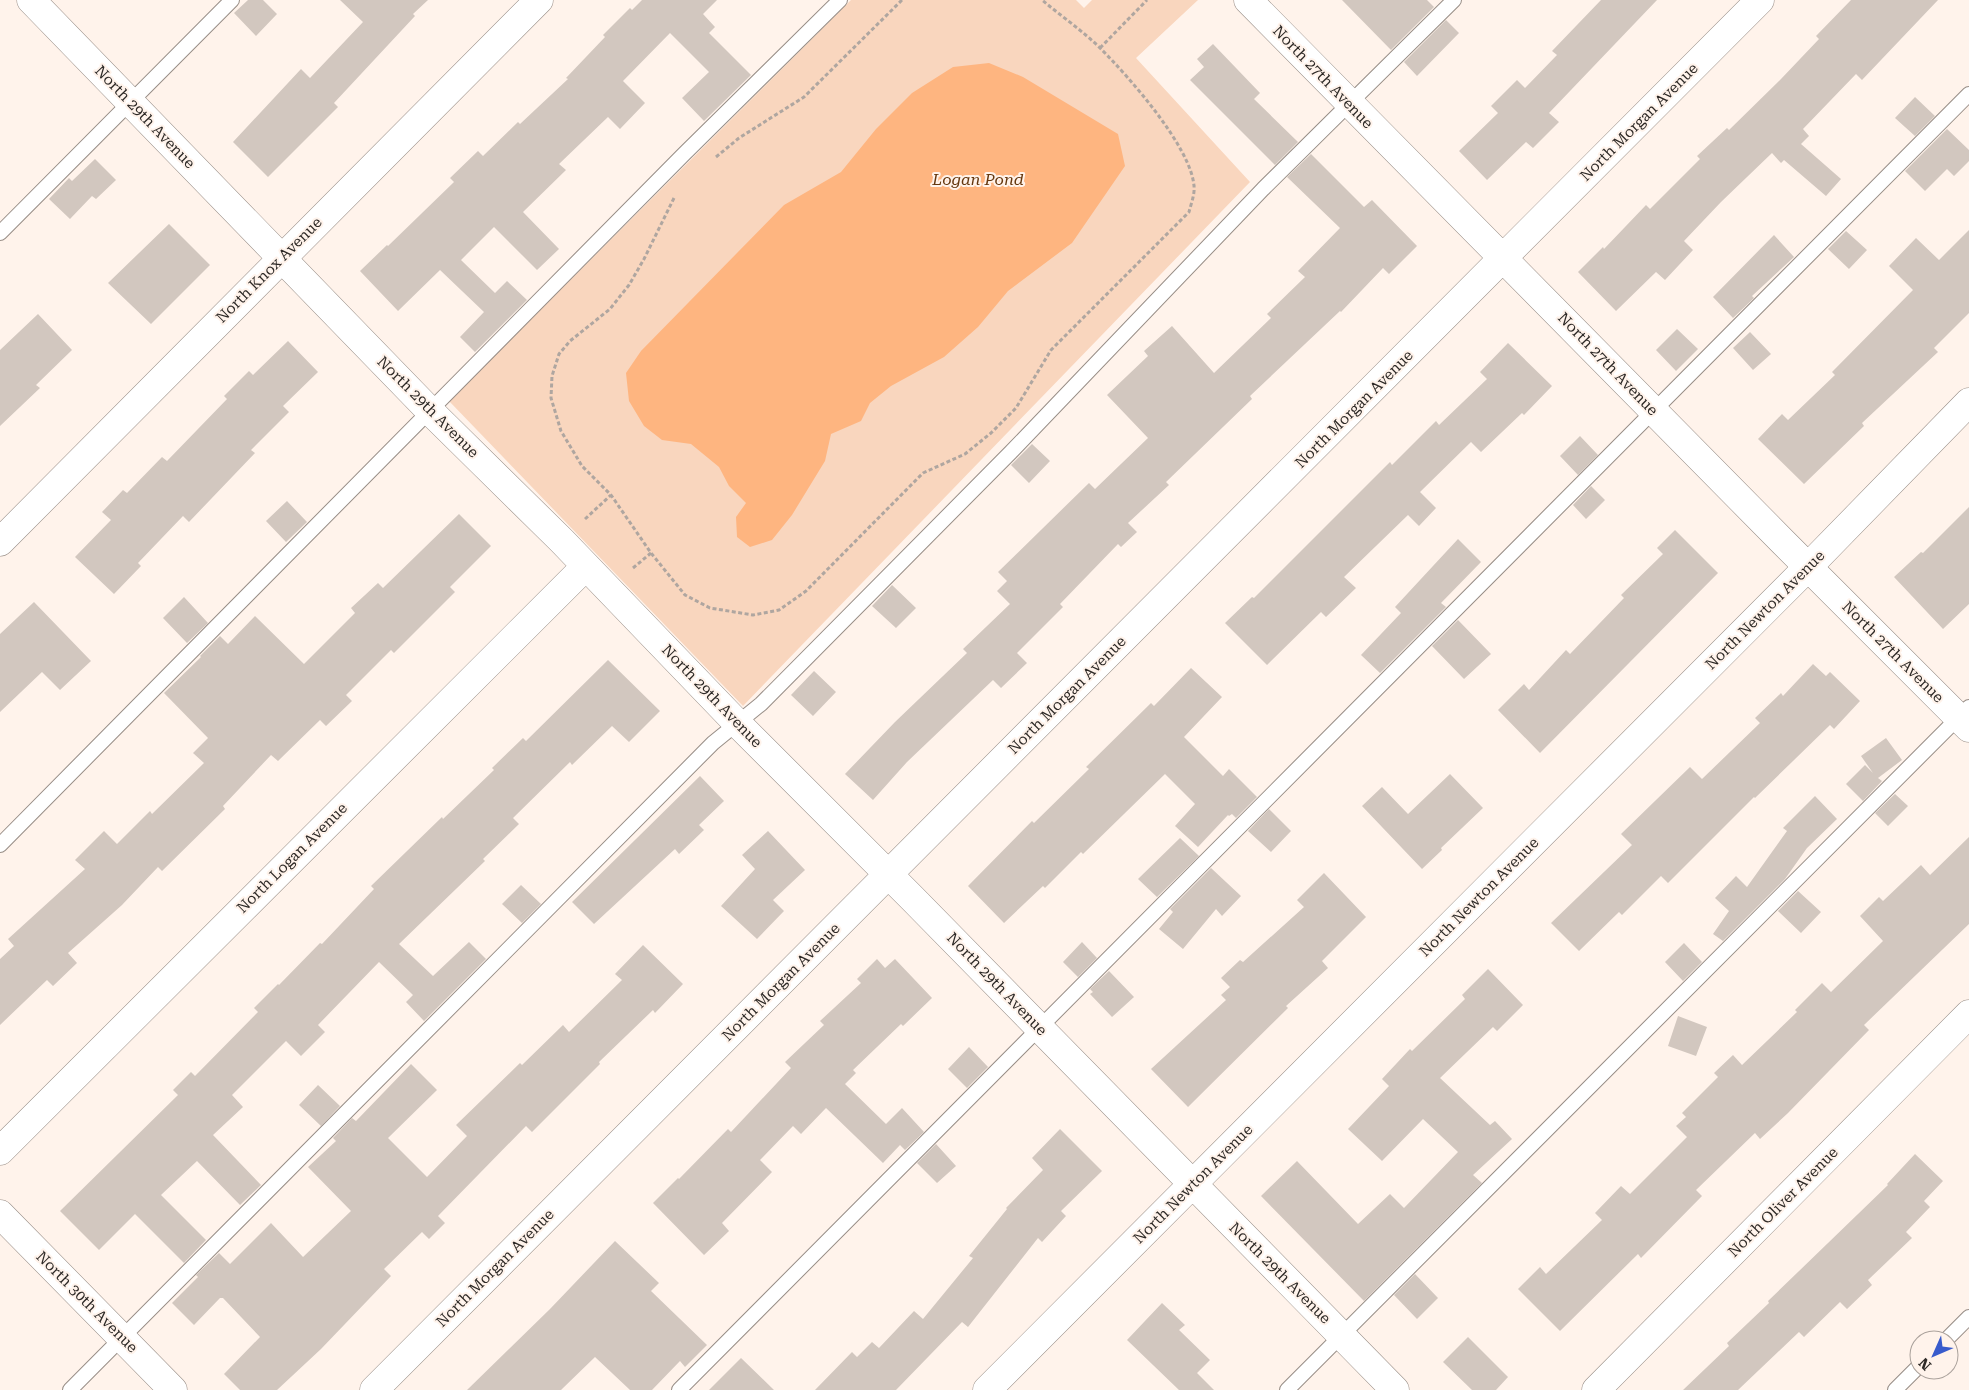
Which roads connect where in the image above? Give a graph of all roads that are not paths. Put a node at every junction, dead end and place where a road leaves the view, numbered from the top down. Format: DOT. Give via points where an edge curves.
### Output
graph roads {
  1 [pos="31,0"];
  2 [pos="232,0"];
  3 [pos="539,0"];
  4 [pos="840,0"];
  5 [pos="1248,0"];
  6 [pos="1454,0"];
  7 [pos="1760,0"];
  8 [pos="1969,94"];
  9 [pos="130,102"];
  10 [pos="1350,104"];
  11 [pos="0,233"];
  12 [pos="282,258"];
  13 [pos="1504,258"];
  14 [pos="1969,402"];
  15 [pos="430,411"];
  16 [pos="1654,411"];
  17 [pos="0,542"];
  18 [pos="586,566"];
  19 [pos="1808,567"];
  20 [pos="1965,717"];
  21 [pos="737,723"];
  22 [pos="0,845"];
  23 [pos="888,874"];
  24 [pos="1969,1014"];
  25 [pos="1039,1028"];
  26 [pos="0,1151"];
  27 [pos="1192,1184"];
  28 [pos="0,1214"];
  29 [pos="1969,1316"];
  30 [pos="1956,1330"];
  31 [pos="1341,1335"];
  32 [pos="122,1337"];
  33 [pos="1909,1376"];
  34 [pos="70,1390"];
  35 [pos="173,1390"];
  36 [pos="374,1390"];
  37 [pos="679,1390"];
  38 [pos="987,1390"];
  39 [pos="1286,1390"];
  40 [pos="1396,1390"];
  41 [pos="1596,1390"];
  42 [pos="1895,1390"];
  1 -- 9 [label="street, North 29th Avenue"];
  2 -- 9 [label="lane"];
  3 -- 12 [label="street, North Knox Avenue"];
  4 -- 15 [label="lane"];
  5 -- 10 [label="street, North 27th Avenue"];
  6 -- 10 [label="lane"];
  7 -- 13 [label="street, North Morgan Avenue"];
  8 -- 16 [label="lane"];
  9 -- 11 [label="lane"];
  9 -- 12 [label="street, North 29th Avenue"];
  10 -- 13 [label="street, North 27th Avenue"];
  10 -- 21 [label="lane" via="761,704"];
  12 -- 15 [label="street, North 29th Avenue"];
  12 -- 17 [label="street, North Knox Avenue"];
  13 -- 16 [label="street, North 27th Avenue"];
  13 -- 23 [label="street, North Morgan Avenue"];
  14 -- 19 [label="street, North Newton Avenue"];
  15 -- 18 [label="street, North 29th Avenue"];
  15 -- 22 [label="lane"];
  16 -- 19 [label="street, North 27th Avenue"];
  16 -- 25 [label="lane"];
  18 -- 21 [label="street, North 29th Avenue"];
  18 -- 26 [label="street, North Logan Avenue"];
  19 -- 20 [label="street, North 27th Avenue"];
  19 -- 27 [label="street, North Newton Avenue"];
  20 -- 31 [label="lane"];
  21 -- 23 [label="street, North 29th Avenue"];
  21 -- 32 [label="lane" via="706,750"];
  23 -- 25 [label="street, North 29th Avenue"];
  23 -- 36 [label="street, North Morgan Avenue"];
  24 -- 41 [label="street, North Oliver Avenue"];
  25 -- 27 [label="street, North 29th Avenue"];
  25 -- 37 [label="lane"];
  27 -- 31 [label="street, North 29th Avenue"];
  27 -- 38 [label="street, North Newton Avenue"];
  28 -- 32 [label="street, North 30th Avenue"];
  29 -- 30 [label="lane"];
  31 -- 39 [label="lane"];
  31 -- 40 [label="street, North 29th Avenue"];
  32 -- 34 [label="lane"];
  32 -- 35 [label="street, North 30th Avenue"];
  33 -- 42 [label="lane"];
}
